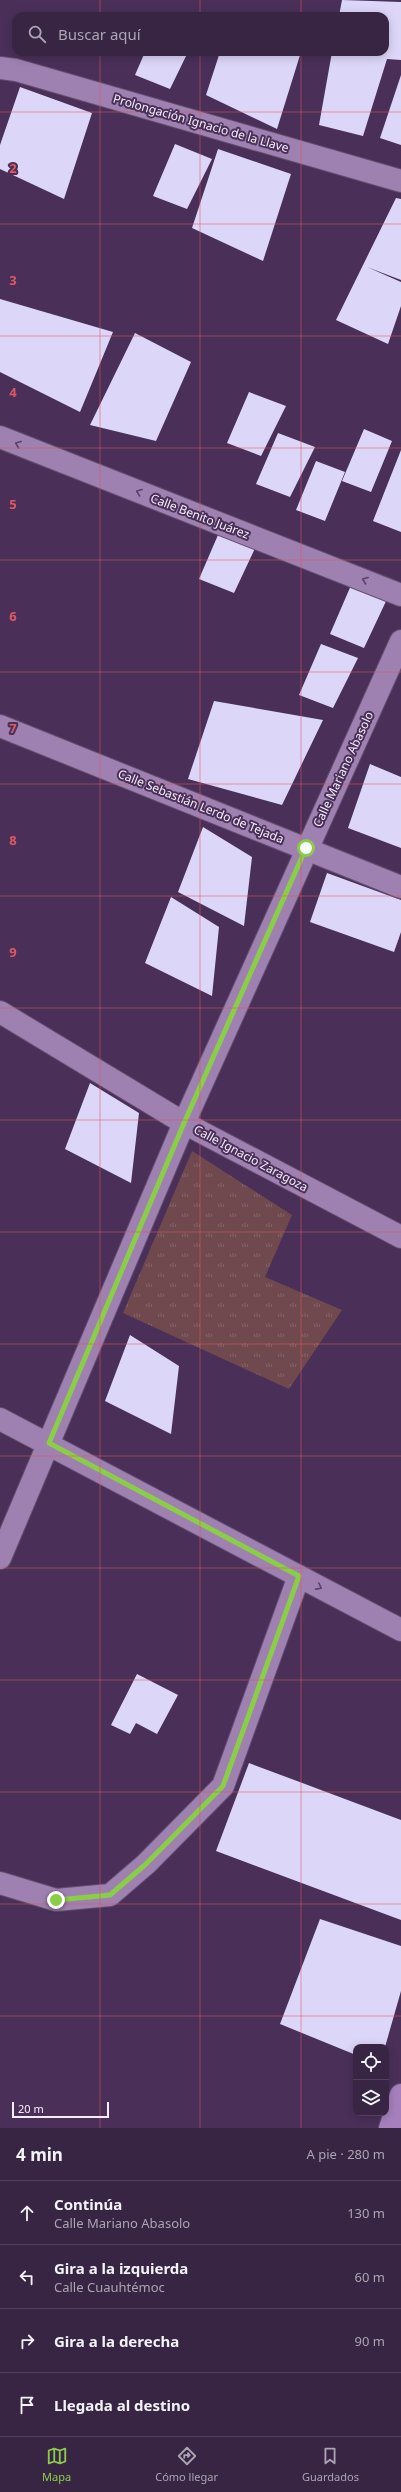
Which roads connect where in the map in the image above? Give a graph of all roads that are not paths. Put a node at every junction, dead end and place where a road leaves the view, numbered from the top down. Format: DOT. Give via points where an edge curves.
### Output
graph roads {
  1 [pos="0,68"];
  2 [pos="401,181"];
  3 [pos="0,437"];
  4 [pos="401,595"];
  5 [pos="401,641"];
  6 [pos="0,726"];
  7 [pos="306,848"];
  8 [pos="401,887"];
  9 [pos="0,1012"];
  10 [pos="184,1123"];
  11 [pos="401,1237"];
  12 [pos="0,1418"];
  13 [pos="49,1443"];
  14 [pos="0,1558"];
  15 [pos="299,1576"];
  16 [pos="401,1630"];
  17 [pos="0,1883"];
  18 [pos="401,2095"];
  19 [pos="390,2128"];
  1 -- 2 [label="street, Prolongación Ignacio de la Llave" via="16,70"];
  4 -- 3 [label="street, Calle Benito Juárez, one-way"];
  5 -- 7 [label="street, Calle Mariano Abasolo"];
  6 -- 7 [label="street, Calle Sebastián Lerdo de Tejada"];
  7 -- 8 [label="street, Calle Sebastián Lerdo de Tejada"];
  7 -- 10 [label="street, Calle Mariano Abasolo"];
  9 -- 10 [label="street, Calle Ignacio Zaragoza"];
  10 -- 11 [label="street, Calle Ignacio Zaragoza"];
  10 -- 13 [label="street, Calle Mariano Abasolo"];
  12 -- 13 [label="street"];
  13 -- 14 [label="street, Calle Mariano Abasolo"];
  13 -- 15 [label="street"];
  15 -- 16 [label="street, one-way"];
  15 -- 17 [label="street" via="223,1786 146,1864 110,1895 56,1900"];
  18 -- 19 [label="main road"];
}
